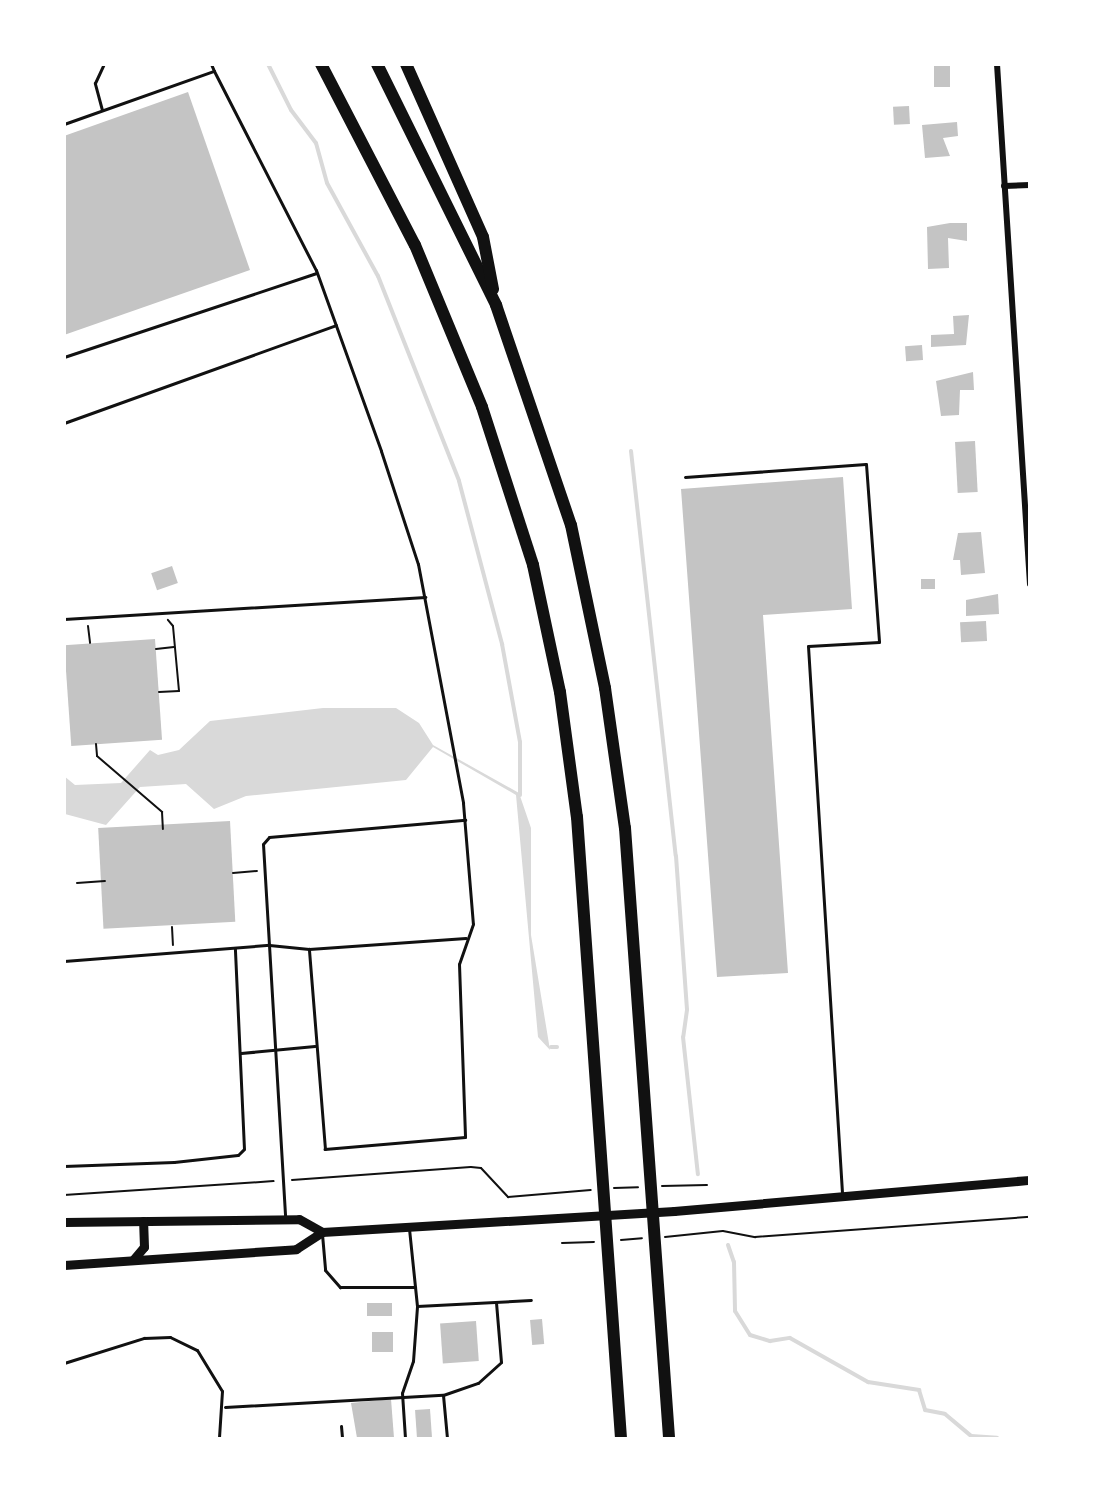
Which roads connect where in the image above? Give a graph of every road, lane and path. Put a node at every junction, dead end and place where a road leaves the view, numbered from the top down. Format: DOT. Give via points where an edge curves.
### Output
graph roads {
  1 [pos="104,64"];
  2 [pos="211,64"];
  3 [pos="320,64"];
  4 [pos="377,64"];
  5 [pos="406,64"];
  6 [pos="997,64"];
  7 [pos="214,72"];
  8 [pos="102,110"];
  9 [pos="64,124"];
  10 [pos="1029,184"];
  11 [pos="1004,186"];
  12 [pos="317,273"];
  13 [pos="496,305"];
  14 [pos="336,325"];
  15 [pos="64,357"];
  16 [pos="64,423"];
  17 [pos="685,477"];
  18 [pos="1029,584"];
  19 [pos="425,597"];
  20 [pos="165,618"];
  21 [pos="64,619"];
  22 [pos="99,622"];
  23 [pos="88,623"];
  24 [pos="76,624"];
  25 [pos="90,643"];
  26 [pos="175,647"];
  27 [pos="156,648"];
  28 [pos="159,692"];
  29 [pos="96,744"];
  30 [pos="465,820"];
  31 [pos="163,829"];
  32 [pos="258,871"];
  33 [pos="233,873"];
  34 [pos="105,881"];
  35 [pos="77,883"];
  36 [pos="64,895"];
  37 [pos="172,927"];
  38 [pos="466,938"];
  39 [pos="64,942"];
  40 [pos="174,945"];
  41 [pos="269,945"];
  42 [pos="235,948"];
  43 [pos="309,949"];
  44 [pos="64,961"];
  45 [pos="315,1046"];
  46 [pos="278,1051"];
  47 [pos="241,1053"];
  48 [pos="64,1166"];
  49 [pos="284,1180"];
  50 [pos="1029,1180"];
  51 [pos="707,1185"];
  52 [pos="645,1186"];
  53 [pos="657,1186"];
  54 [pos="610,1189"];
  55 [pos="599,1190"];
  56 [pos="64,1195"];
  57 [pos="842,1198"];
  58 [pos="1029,1216"];
  59 [pos="285,1219"];
  60 [pos="143,1221"];
  61 [pos="64,1222"];
  62 [pos="409,1228"];
  63 [pos="322,1232"];
  64 [pos="662,1237"];
  65 [pos="651,1238"];
  66 [pos="616,1240"];
  67 [pos="605,1241"];
  68 [pos="562,1243"];
  69 [pos="133,1260"];
  70 [pos="64,1265"];
  71 [pos="416,1287"];
  72 [pos="531,1300"];
  73 [pos="496,1302"];
  74 [pos="417,1306"];
  75 [pos="64,1364"];
  76 [pos="402,1394"];
  77 [pos="443,1395"];
  78 [pos="225,1407"];
  79 [pos="341,1425"];
  80 [pos="219,1438"];
  81 [pos="342,1438"];
  82 [pos="405,1438"];
  83 [pos="447,1438"];
  84 [pos="621,1438"];
  85 [pos="669,1438"];
  1 -- 8 [label="lane" via="96,83"];
  2 -- 7 [label="lane"];
  3 -- 84 [label="highway" via="419,255 482,407 533,565 560,692 577,817"];
  4 -- 13 [label="highway"];
  5 -- 13 [label="highway" via="483,237"];
  6 -- 11 [label="street"];
  7 -- 8 [label="lane"];
  7 -- 12 [label="lane"];
  8 -- 9 [label="lane"];
  10 -- 11 [label="street"];
  11 -- 18 [label="street"];
  12 -- 14 [label="lane"];
  12 -- 15 [label="lane"];
  13 -- 85 [label="highway" via="572,525 605,688 625,828"];
  14 -- 16 [label="lane"];
  14 -- 19 [label="lane"];
  17 -- 57 [label="lane" via="866,464 879,642 808,646 825,980"];
  19 -- 21 [label="lane"];
  19 -- 30 [label="lane"];
  20 -- 26 [label="path" via="174,626"];
  22 -- 23 [label="path"];
  23 -- 24 [label="path"];
  23 -- 25 [label="path"];
  26 -- 27 [label="path"];
  26 -- 28 [label="path" via="179,692"];
  29 -- 31 [label="path" via="97,756 162,812"];
  30 -- 38 [label="lane" via="473,924"];
  30 -- 41 [label="lane" via="269,837 263,844"];
  32 -- 33 [label="path"];
  34 -- 35 [label="path"];
  36 -- 39 [label="lane"];
  37 -- 40 [label="path"];
  38 -- 43 [label="lane"];
  38 -- 45 [label="lane" via="459,964 465,1137 325,1149"];
  41 -- 42 [label="lane"];
  41 -- 43 [label="lane"];
  41 -- 46 [label="lane"];
  42 -- 44 [label="lane"];
  42 -- 47 [label="lane"];
  43 -- 45 [label="lane"];
  45 -- 46 [label="lane"];
  46 -- 47 [label="lane"];
  46 -- 49 [label="lane"];
  47 -- 48 [label="lane" via="245,1141 238,1155"];
  49 -- 55 [label="path" via="471,1167 481,1168 508,1197"];
  49 -- 56 [label="path"];
  49 -- 59 [label="lane"];
  50 -- 57 [label="main road"];
  51 -- 53 [label="path"];
  52 -- 54 [label="path"];
  57 -- 62 [label="main road"];
  58 -- 64 [label="path" via="755,1238 723,1231"];
  59 -- 60 [label="main road"];
  59 -- 63 [label="main road" via="299,1219"];
  60 -- 61 [label="main road"];
  60 -- 69 [label="main road" via="144,1247"];
  62 -- 63 [label="main road"];
  62 -- 71 [label="lane"];
  63 -- 69 [label="main road" via="296,1249"];
  63 -- 71 [label="lane" via="325,1270 340,1287"];
  65 -- 66 [label="path"];
  67 -- 68 [label="path"];
  69 -- 70 [label="main road"];
  71 -- 74 [label="lane"];
  72 -- 73 [label="lane"];
  73 -- 74 [label="lane"];
  73 -- 77 [label="lane" via="501,1362 478,1383"];
  74 -- 76 [label="lane" via="412,1361"];
  75 -- 78 [label="lane" via="144,1338 170,1337 197,1350 222,1391"];
  76 -- 77 [label="lane"];
  76 -- 78 [label="lane"];
  76 -- 82 [label="lane"];
  77 -- 83 [label="lane"];
  78 -- 80 [label="lane"];
  79 -- 81 [label="lane"];
}
